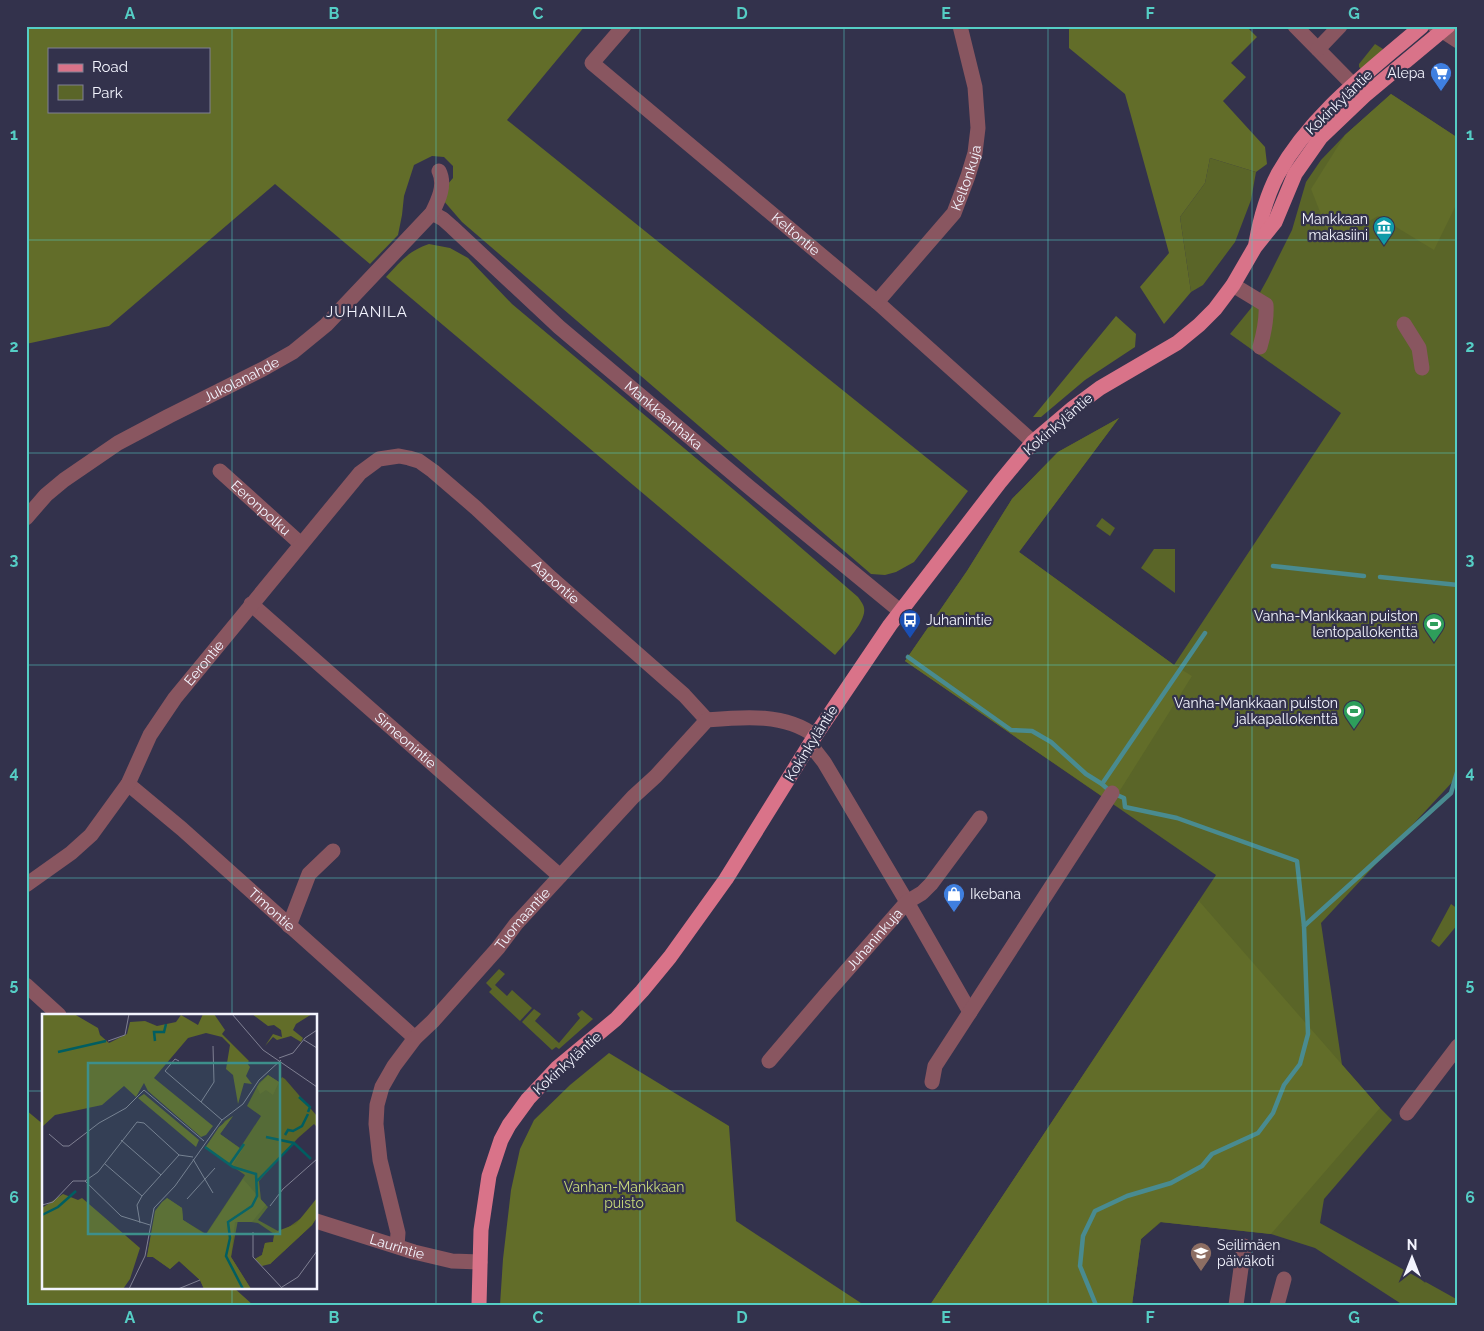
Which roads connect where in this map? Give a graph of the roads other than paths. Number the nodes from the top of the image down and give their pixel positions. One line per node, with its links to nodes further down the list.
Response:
1 (624, 26): 13 (street, Keltontie)
2 (960, 26): 13 (street, Keltonkuja)
3 (1295, 26): 8 (street)
4 (1340, 26): 8 (street)
5 (1422, 26): 9 (main road, Kokinkyläntie)
6 (1442, 28): 7 (street); 9 (main road, Kokinkyläntie)
7 (1458, 41)
8 (1318, 49): 9 (street)
9 (1358, 91): 12 (main road, Kokinkyläntie)
10 (439, 171): 11 (street)
11 (432, 213): 20 (street, Jukolanahde); 23 (street, Mankkaanhaka)
12 (1233, 285): 15 (street); 17 (main road, Kokinkyläntie)
13 (877, 302): 17 (street, Keltontie)
14 (1404, 324): 16 (street)
15 (1260, 347)
16 (1422, 368)
17 (1033, 442): 23 (main road, Kokinkyläntie)
18 (399, 456): 21 (street, Eerontie); 24 (street, Aapontie)
19 (220, 471): 21 (street, Eeronpolku)
20 (26, 518)
21 (301, 544): 22 (street, Eerontie)
22 (251, 604): 26 (street, Eerontie); 30 (street, Simeonintie)
23 (900, 611): 25 (main road, Kokinkyläntie)
24 (707, 720): 25 (street); 30 (street, Tuomaantie)
25 (812, 740): 32 (street); 45 (main road, Kokinkyläntie)
26 (128, 784): 31 (street, Eerontie); 33 (street, Timontie)
27 (1112, 793): 35 (street)
28 (980, 818): 32 (street, Juhaninkuja)
29 (333, 850): 33 (street)
30 (560, 876): 37 (street, Tuomaantie)
31 (26, 884)
32 (907, 902): 35 (street); 39 (street, Juhaninkuja)
33 (289, 926): 37 (street, Timontie)
34 (26, 985): 36 (street)
35 (970, 1012): 40 (street)
36 (58, 1014)
37 (415, 1038): 43 (street, Tuomaantie)
38 (1458, 1046): 41 (street)
39 (769, 1061)
40 (932, 1082)
41 (1407, 1113)
42 (318, 1221): 43 (street, Laurintie)
43 (397, 1246): 45 (street, Laurintie)
44 (1244, 1246): 48 (street)
45 (480, 1262): 47 (main road, Kokinkyläntie)
46 (1284, 1279): 49 (street)
47 (479, 1305)
48 (1236, 1305)
49 (1277, 1305)

